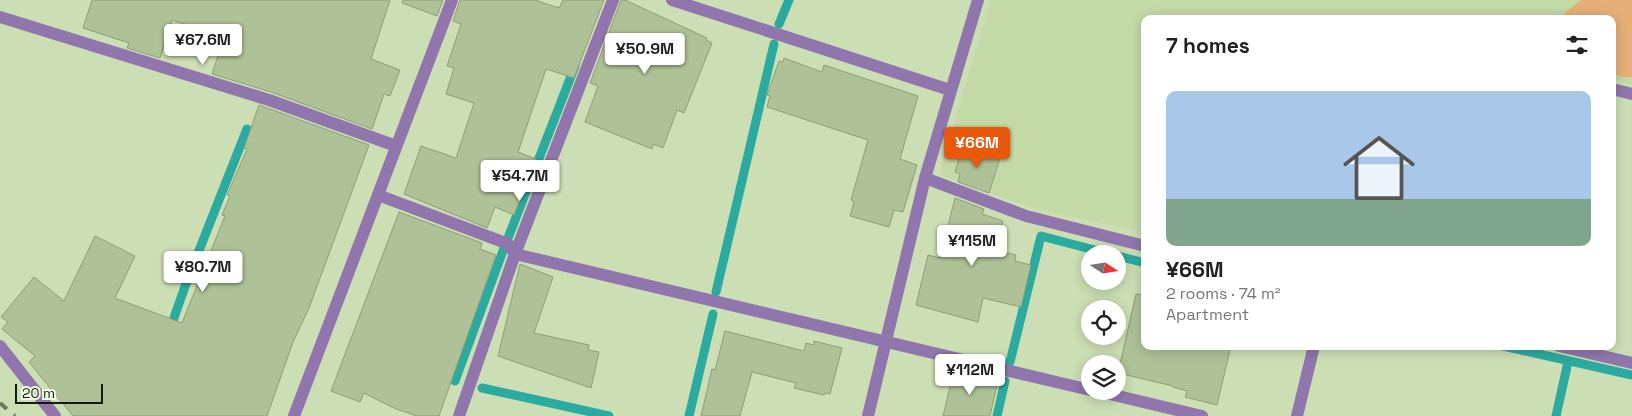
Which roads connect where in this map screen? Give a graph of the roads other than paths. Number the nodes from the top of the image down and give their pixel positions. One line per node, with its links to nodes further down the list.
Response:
1 (452, 0): 9 (street)
2 (614, 0): 13 (street)
3 (672, 0): 6 (street)
4 (978, 0): 6 (street)
5 (0, 17): 9 (street)
6 (950, 90): 10 (street)
7 (1616, 90): 8 (street)
8 (1632, 94)
9 (396, 146): 11 (street)
10 (924, 178): 12 (street); 14 (street)
11 (378, 195): 13 (street); 22 (street)
12 (1141, 245)
13 (514, 254): 14 (street); 23 (street)
14 (885, 343): 19 (street); 24 (street)
15 (0, 346): 21 (street)
16 (1313, 350): 26 (street)
17 (1576, 350): 18 (street)
18 (1632, 363)
19 (1081, 388)
20 (1126, 398): 25 (street)
21 (55, 416)
22 (294, 416)
23 (459, 416)
24 (868, 416)
25 (1202, 416)
26 (1298, 416)

